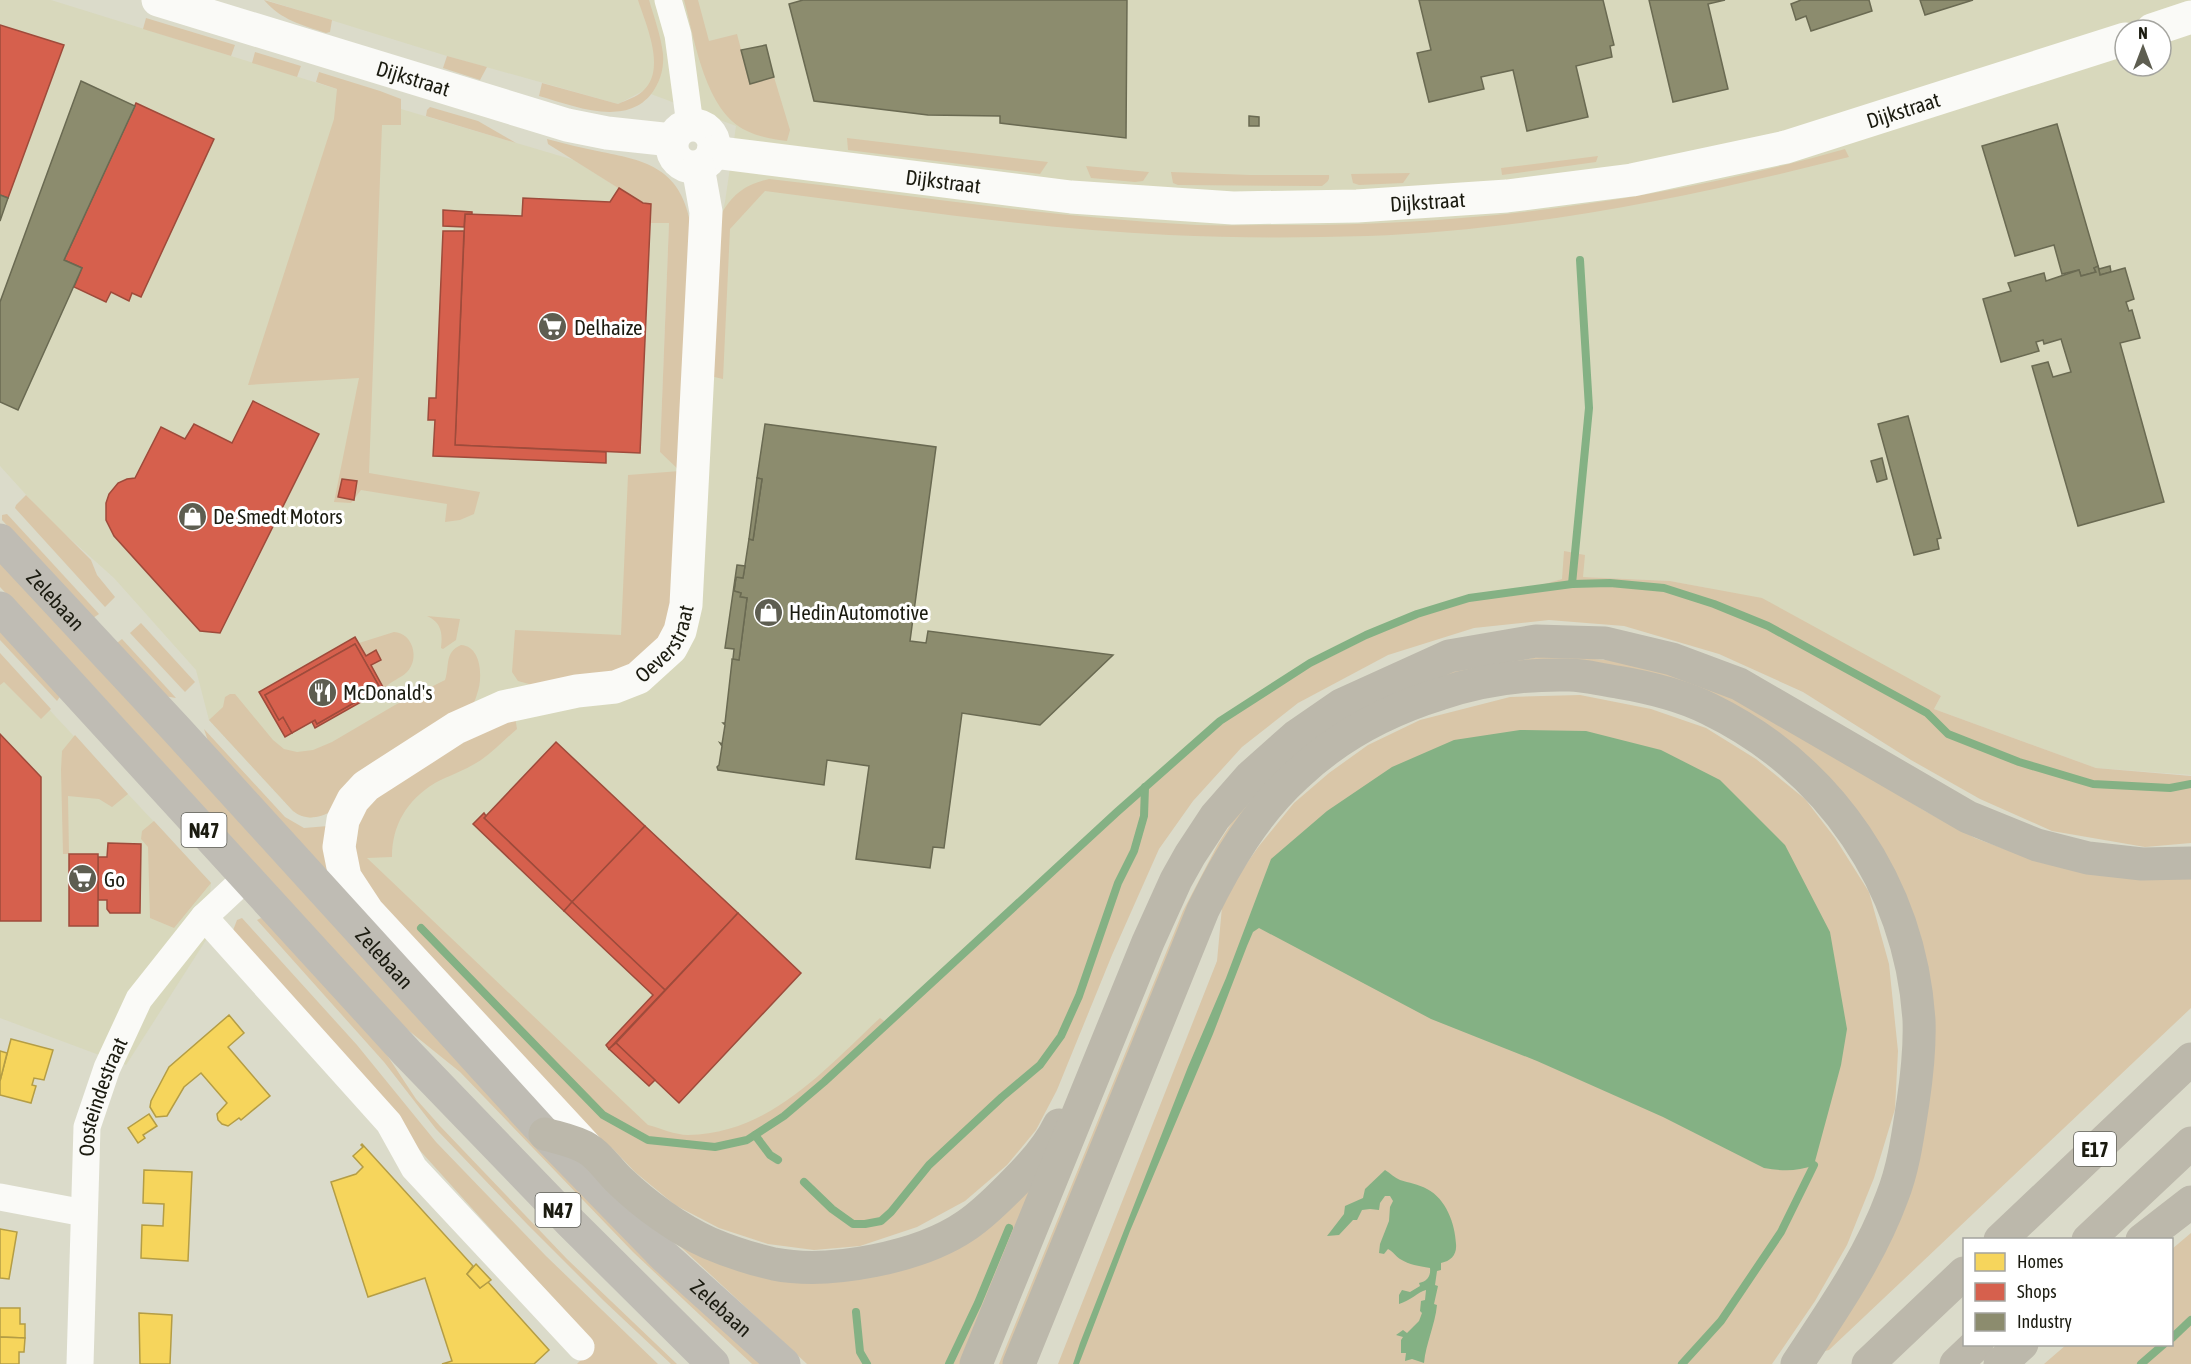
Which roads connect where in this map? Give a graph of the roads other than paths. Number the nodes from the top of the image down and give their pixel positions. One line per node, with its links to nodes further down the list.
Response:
1 (158, 0): 6 (street, Dijkstraat)
2 (668, 0): 6 (street)
3 (2191, 17): 4 (street)
4 (2173, 23)
5 (2113, 43): 7 (street, Dijkstraat)
6 (681, 132): 7 (street)
7 (706, 159): 18 (street, Oeverstraat)
8 (0, 540): 16 (main road, Zelebaan / N47)
9 (0, 608): 12 (main road, N47)
10 (1215, 817): 11 (highway); 18 (highway); 32 (highway)
11 (2191, 863)
12 (247, 877): 14 (street, Oosteindestraat); 30 (main road, N47)
13 (1203, 910): 33 (highway); 34 (highway); 35 (highway)
14 (204, 917): 21 (street, Oosteindestraat); 28 (street)
15 (2191, 1059): 22 (highway, E17)
16 (544, 1134): 18 (highway); 31 (main road, Zelebaan / N47)
17 (2191, 1143): 23 (highway)
18 (588, 1149)
19 (0, 1197): 21 (street)
20 (2191, 1202): 24 (highway)
21 (84, 1213): 29 (street, Oosteindestraat)
22 (2001, 1238)
23 (2089, 1238)
24 (2143, 1238)
25 (1963, 1275): 36 (highway)
26 (1975, 1346): 37 (highway)
27 (2020, 1346): 38 (highway)
28 (581, 1347)
29 (80, 1364)
30 (714, 1364)
31 (784, 1364)
32 (976, 1364)
33 (1019, 1364)
34 (1038, 1364)
35 (1797, 1364)
36 (1868, 1364)
37 (1956, 1364)
38 (2000, 1364)

